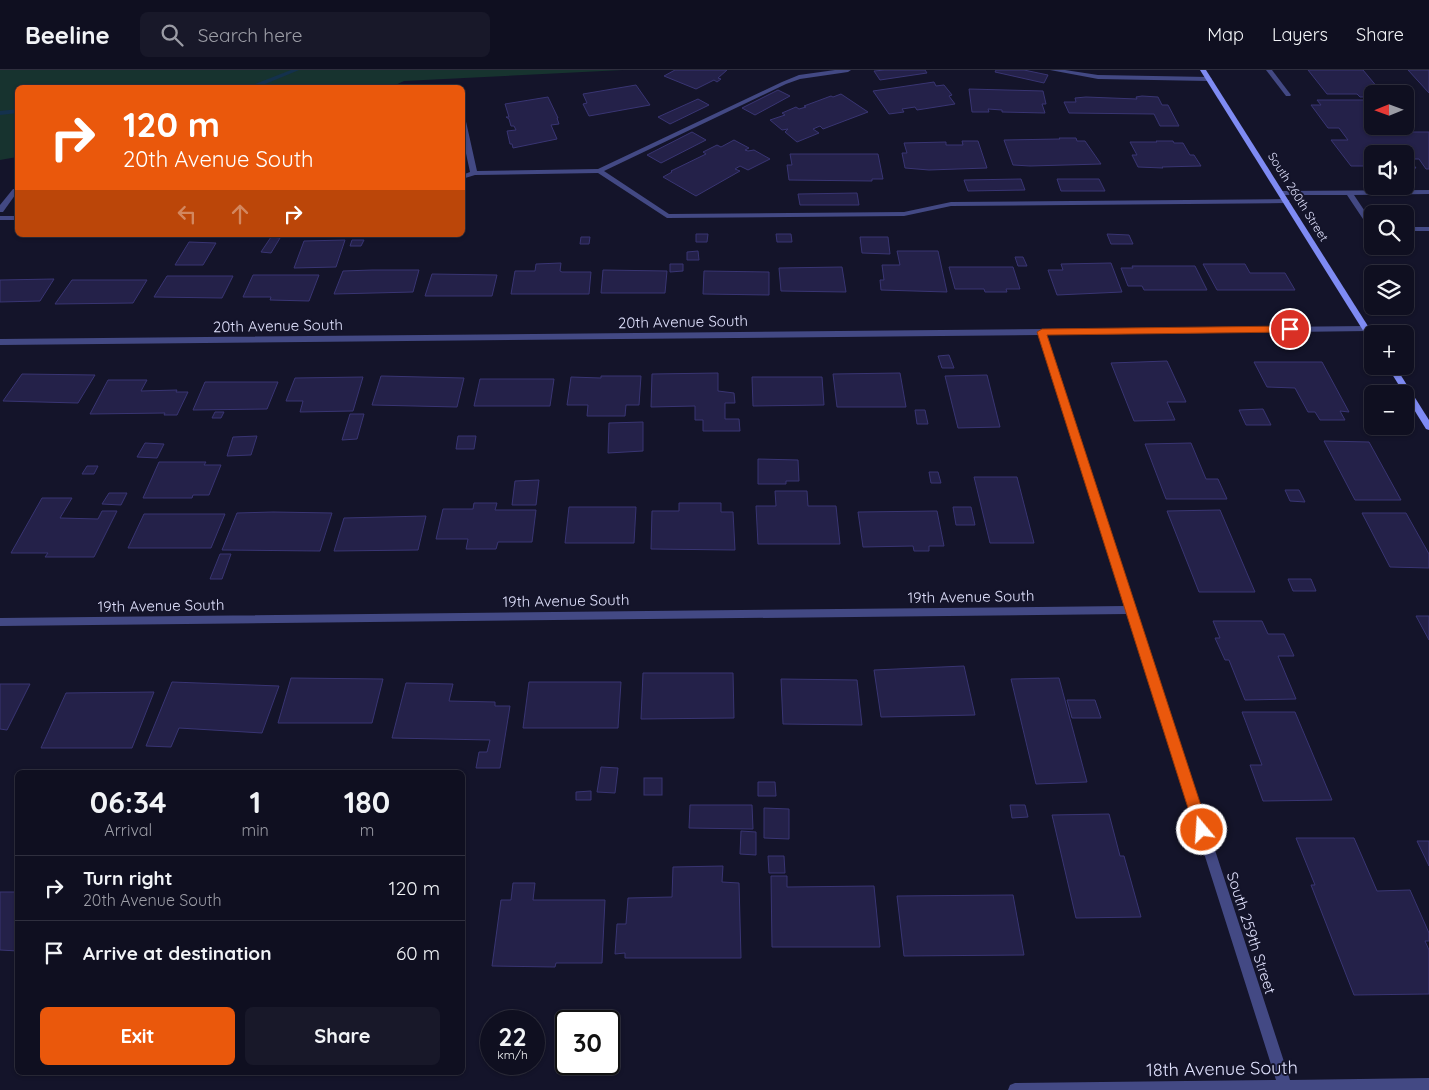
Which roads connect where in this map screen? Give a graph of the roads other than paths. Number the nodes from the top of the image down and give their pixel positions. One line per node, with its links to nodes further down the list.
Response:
1 (848, 70): 8 (street)
2 (1053, 70): 5 (street)
3 (1203, 70): 5 (main road, South 260th Street)
4 (1269, 70): 6 (street)
5 (1209, 79): 13 (main road, South 260th Street)
6 (1288, 95)
7 (465, 131): 9 (street)
8 (599, 170): 9 (street); 15 (street)
9 (474, 172): 10 (street)
10 (465, 176)
11 (15, 190): 16 (street)
12 (1429, 192): 14 (street)
13 (1281, 193): 14 (street); 15 (main road, South 260th Street)
14 (1349, 193): 17 (street)
15 (1286, 201): 22 (main road, South 260th Street)
16 (0, 210)
17 (1364, 215)
18 (0, 218): 19 (street)
19 (15, 218)
20 (1414, 229): 21 (street)
21 (1429, 229)
22 (1364, 325)
23 (1364, 329): 24 (street, 20th Avenue South)
24 (1042, 332): 25 (street, 20th Avenue South); 28 (street, South 259th Street)
25 (0, 342)
26 (1397, 375): 27 (main road)
27 (1429, 427)
28 (1132, 610): 29 (street, 19th Avenue South); 31 (street, South 259th Street)
29 (0, 622)
30 (1429, 1084): 31 (street, 18th Avenue South)
31 (1285, 1086): 32 (street, 18th Avenue South)
32 (1015, 1090)

